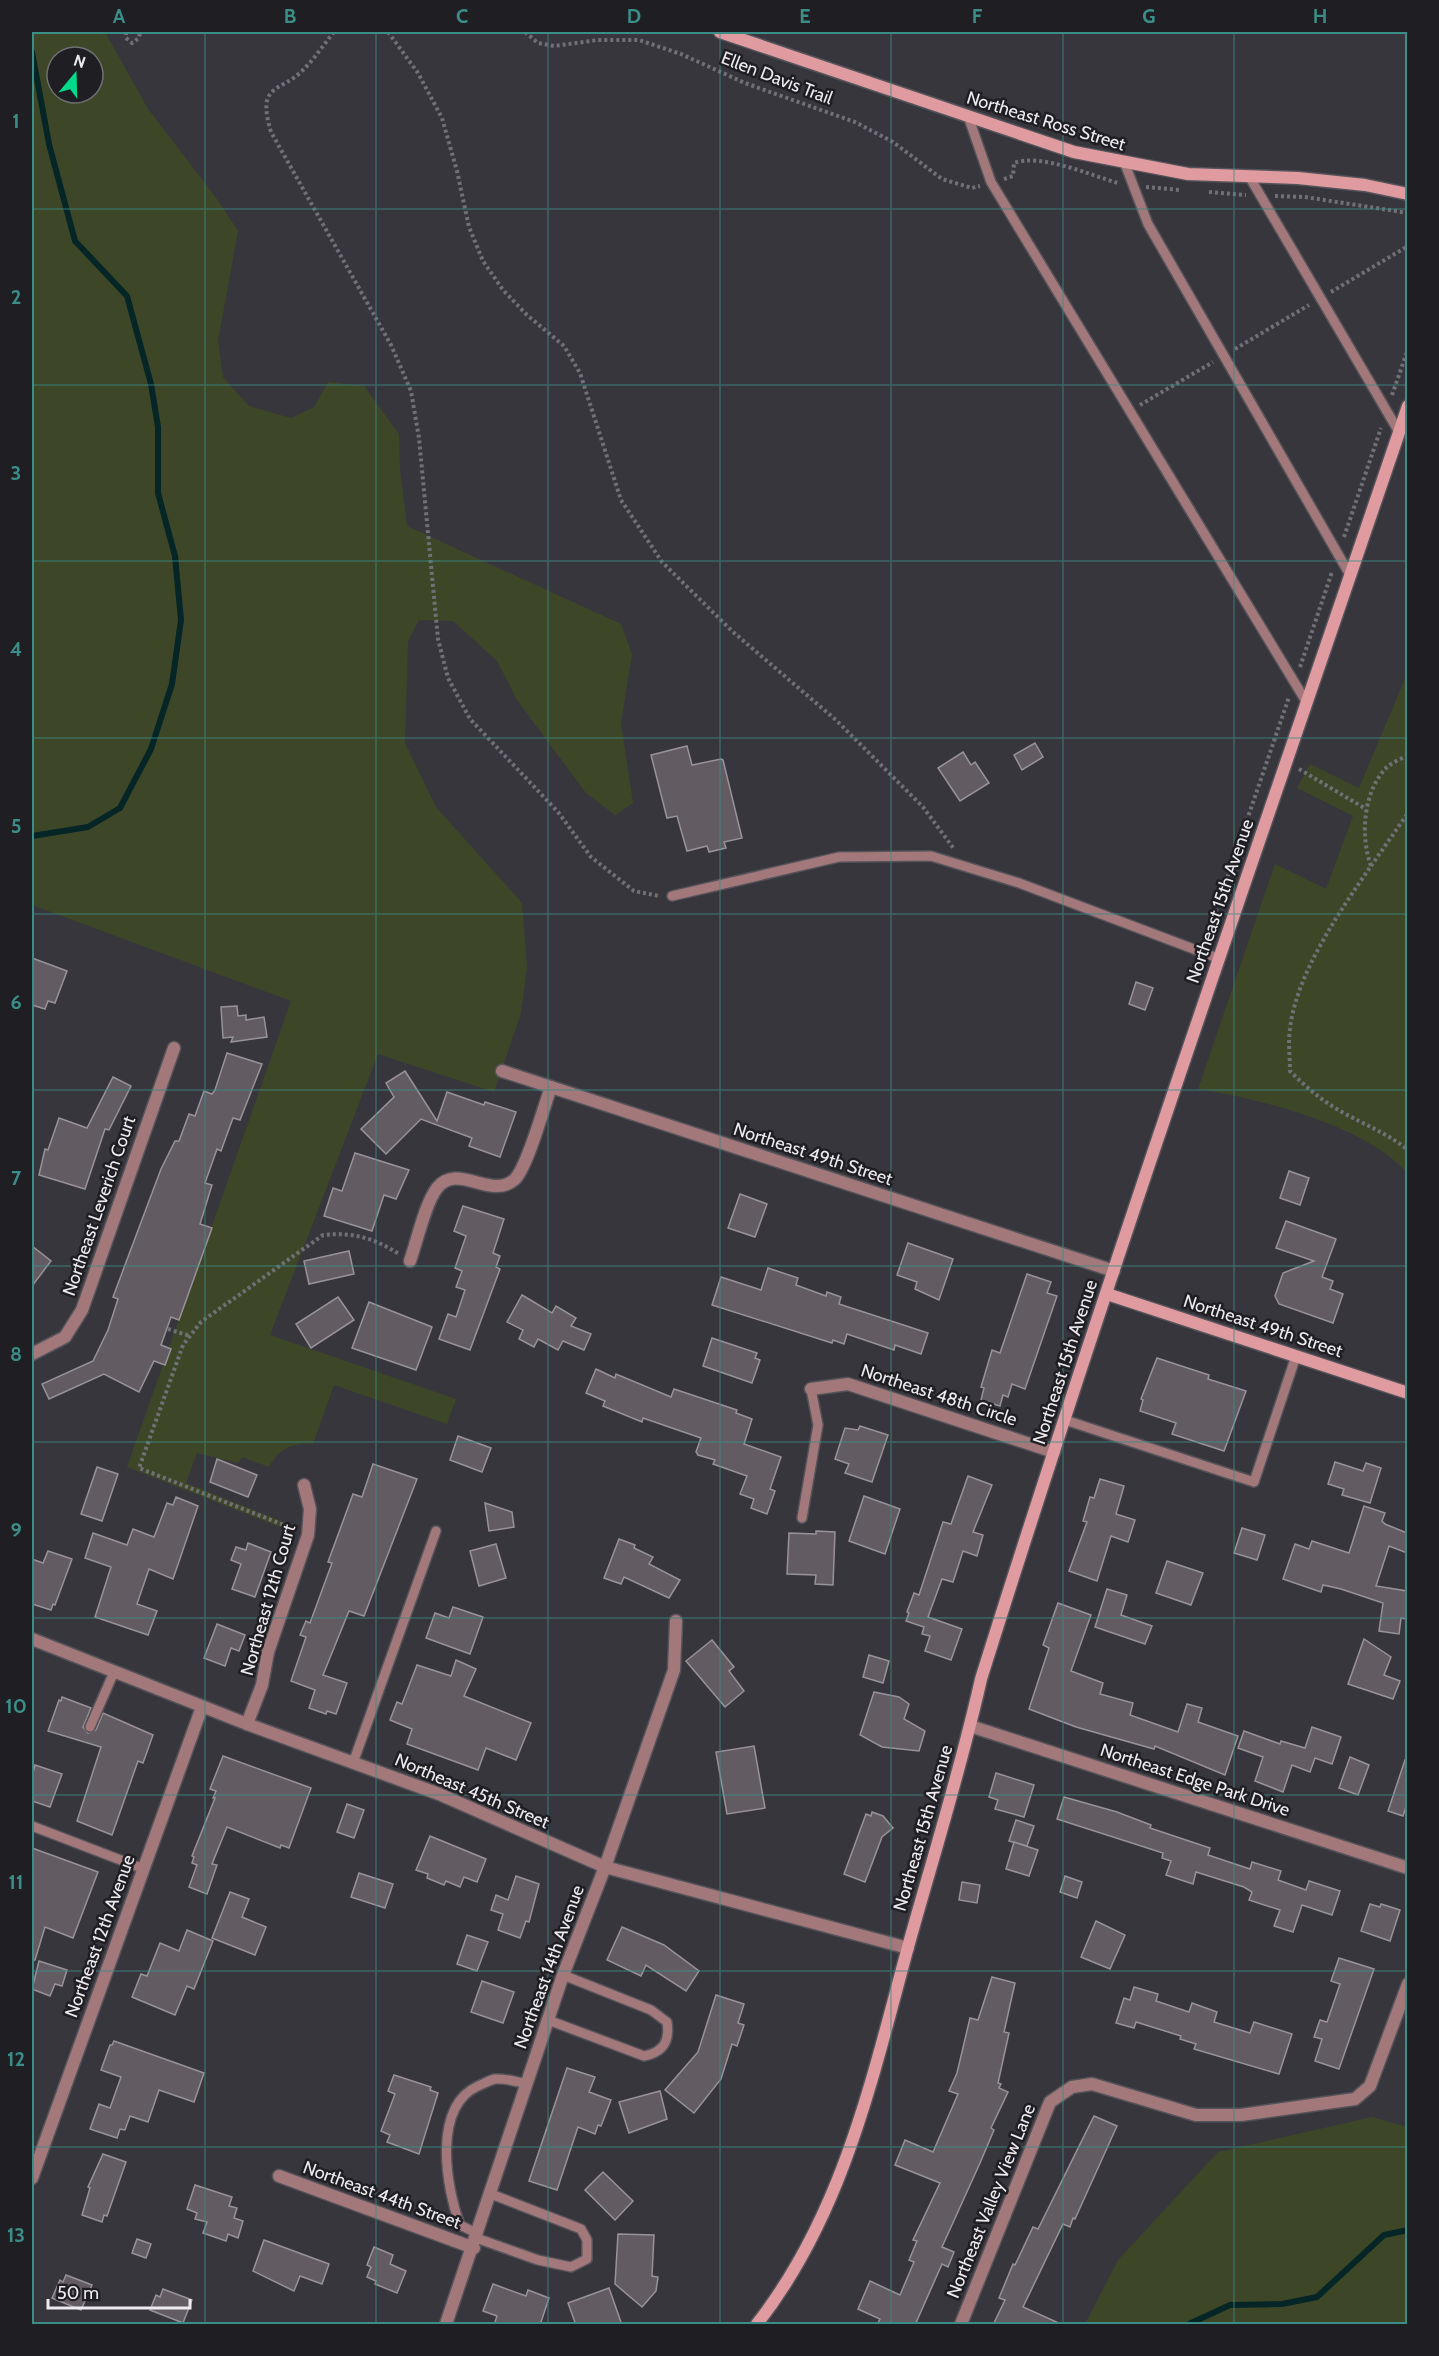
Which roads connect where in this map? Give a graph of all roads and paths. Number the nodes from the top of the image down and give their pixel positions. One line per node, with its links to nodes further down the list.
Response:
1 (126, 32): 2 (path)
2 (140, 32)
3 (334, 32): 31 (path)
4 (388, 32): 30 (path)
5 (525, 32): 10 (path, Ellen Davis Trail)
6 (720, 32): 7 (street, Northeast Ross Street)
7 (968, 116): 8 (street, Northeast Ross Street); 17 (lane)
8 (1125, 164): 9 (street, Northeast Ross Street); 15 (lane)
9 (1250, 176): 11 (street, Northeast Ross Street); 13 (lane)
10 (972, 188)
11 (1407, 194)
12 (1407, 246): 13 (path)
13 (1320, 298): 15 (path); 18 (lane)
14 (1407, 349): 18 (path)
15 (1224, 356): 17 (path); 20 (lane)
16 (1407, 406): 19 (street, Northeast 15th Avenue)
17 (1130, 411): 22 (lane)
18 (1387, 411): 19 (lane); 20 (path)
19 (1399, 432): 21 (street, Northeast 15th Avenue)
20 (1338, 555): 21 (lane); 22 (path)
21 (1350, 575): 23 (street, Northeast 15th Avenue)
22 (1294, 682): 23 (lane); 24 (path)
23 (1307, 703): 26 (street, Northeast 15th Avenue)
24 (1268, 755): 26 (path); 32 (path)
25 (1407, 755): 27 (path)
26 (1287, 761): 27 (path); 33 (street, Northeast 15th Avenue)
27 (1366, 809): 29 (path)
28 (1407, 813): 29 (path)
29 (1371, 866): 37 (path)
30 (967, 867): 31 (lane); 32 (lane)
31 (672, 896)
32 (1202, 952): 33 (lane)
33 (1220, 959): 39 (street, Northeast 15th Avenue)
34 (174, 1048): 43 (street, Northeast Leverich Court)
35 (502, 1071): 36 (street, Northeast 49th Street)
36 (551, 1087): 38 (street); 39 (street, Northeast 49th Street)
37 (1407, 1150)
38 (410, 1262): 42 (path)
39 (1114, 1271): 40 (street, Northeast 15th Avenue)
40 (1107, 1294): 44 (street, Northeast 49th Street); 47 (street, Northeast 15th Avenue)
41 (168, 1329): 42 (path)
42 (190, 1336): 52 (path)
43 (32, 1354)
44 (1296, 1356): 46 (street, Northeast 49th Street); 47 (lane)
45 (811, 1389): 48 (street, Northeast 48th Circle); 50 (lane)
46 (1407, 1393)
47 (1065, 1420): 48 (street, Northeast 15th Avenue)
48 (1054, 1452): 58 (street, Northeast 15th Avenue)
49 (304, 1485): 52 (street, Northeast 12th Court)
50 (802, 1518)
51 (436, 1531): 60 (lane)
52 (309, 1535): 57 (street, Northeast 12th Court)
53 (676, 1621): 62 (street, Northeast 14th Avenue)
54 (32, 1639): 55 (street, Northeast 45th Street)
55 (114, 1672): 56 (street, Northeast 45th Street); 59 (lane)
56 (202, 1707): 57 (street, Northeast 45th Street); 64 (street, Northeast 12th Avenue)
57 (247, 1725): 60 (street, Northeast 45th Street)
58 (970, 1726): 63 (street, Northeast Edge Park Drive); 65 (street, Northeast 15th Avenue)
59 (90, 1727)
60 (353, 1763): 62 (street, Northeast 45th Street)
61 (32, 1826): 64 (lane)
62 (605, 1867): 65 (street, Northeast 45th Street); 66 (street, Northeast 14th Avenue)
63 (1407, 1868)
64 (144, 1869): 71 (street, Northeast 12th Avenue)
65 (908, 1948): 75 (street, Northeast 15th Avenue)
66 (563, 1975): 68 (street, Northeast 14th Avenue); 68 (lane)
67 (1407, 1984): 76 (street, Northeast Valley View Lane)
68 (548, 2020): 69 (street, Northeast 14th Avenue)
69 (527, 2084): 72 (street, Northeast 14th Avenue); 73 (lane)
70 (279, 2176): 73 (street, Northeast 44th Street)
71 (32, 2178)
72 (491, 2194): 73 (street, Northeast 14th Avenue); 73 (lane)
73 (476, 2240): 74 (street, Northeast 14th Avenue)
74 (446, 2325)
75 (757, 2325)
76 (961, 2325)

